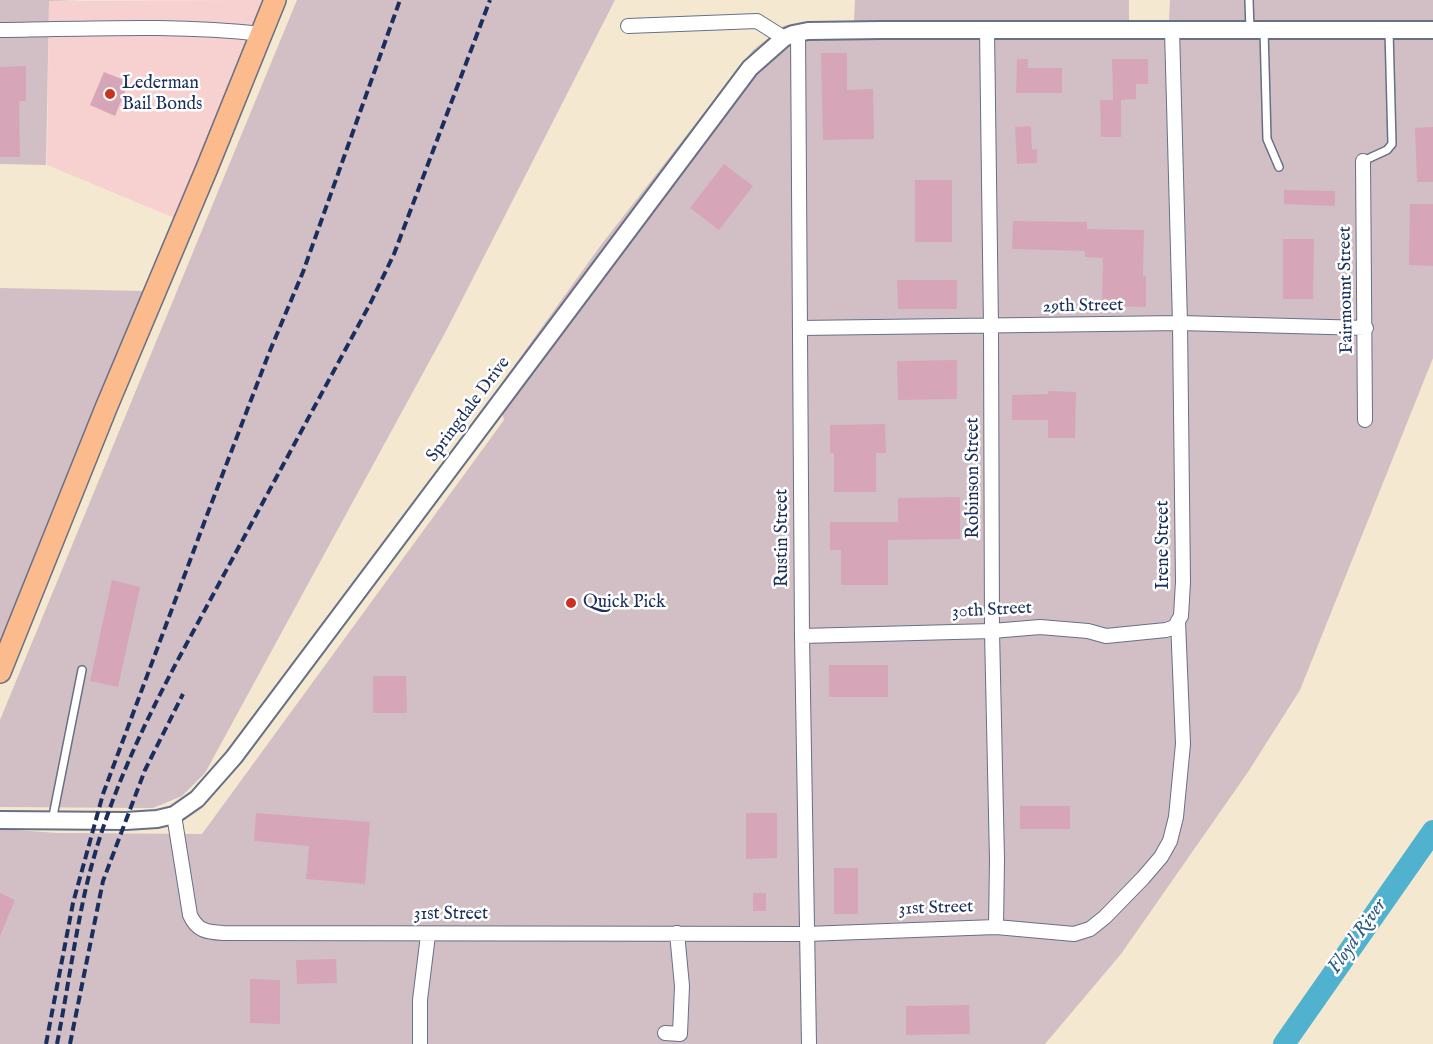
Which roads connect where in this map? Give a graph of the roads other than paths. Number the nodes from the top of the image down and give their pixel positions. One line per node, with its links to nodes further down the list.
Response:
1 (275, 0): 10 (main road)
2 (1249, 0): 7 (lane)
3 (628, 26): 11 (street)
4 (0, 30): 10 (street)
5 (987, 30): 6 (street); 11 (street); 15 (street, Robinson Street)
6 (1172, 30): 7 (street); 14 (street, Irene Street)
7 (1257, 30): 8 (street); 13 (lane)
8 (1389, 30): 9 (street); 12 (lane)
9 (1433, 30)
10 (262, 34): 23 (main road)
11 (791, 35): 16 (street, Rustin Street); 24 (street, Springdale Drive)
12 (1364, 161): 17 (street, Fairmount Street)
13 (1279, 167)
14 (1180, 323): 15 (street, 29th Street); 17 (street, 29th Street); 19 (street, Irene Street)
15 (991, 327): 16 (street, 29th Street); 20 (street, Robinson Street)
16 (800, 328): 21 (street, Rustin Street)
17 (1366, 328): 18 (street, Fairmount Street)
18 (1365, 420)
19 (1178, 621): 20 (street, 30th Street); 27 (street, Irene Street)
20 (992, 631): 21 (street, 30th Street); 27 (street, Robinson Street)
21 (802, 636): 30 (street, Rustin Street)
22 (81, 670): 26 (lane)
23 (0, 672)
24 (174, 815): 26 (street); 29 (street, 31st Street)
25 (0, 820): 26 (street)
26 (52, 821)
27 (996, 927): 30 (street, 31st Street)
28 (677, 933): 29 (street, 31st Street); 30 (street, 31st Street); 31 (street)
29 (428, 934): 32 (street)
30 (806, 934): 33 (street, Rustin Street)
31 (665, 1033)
32 (420, 1044)
33 (809, 1044)

